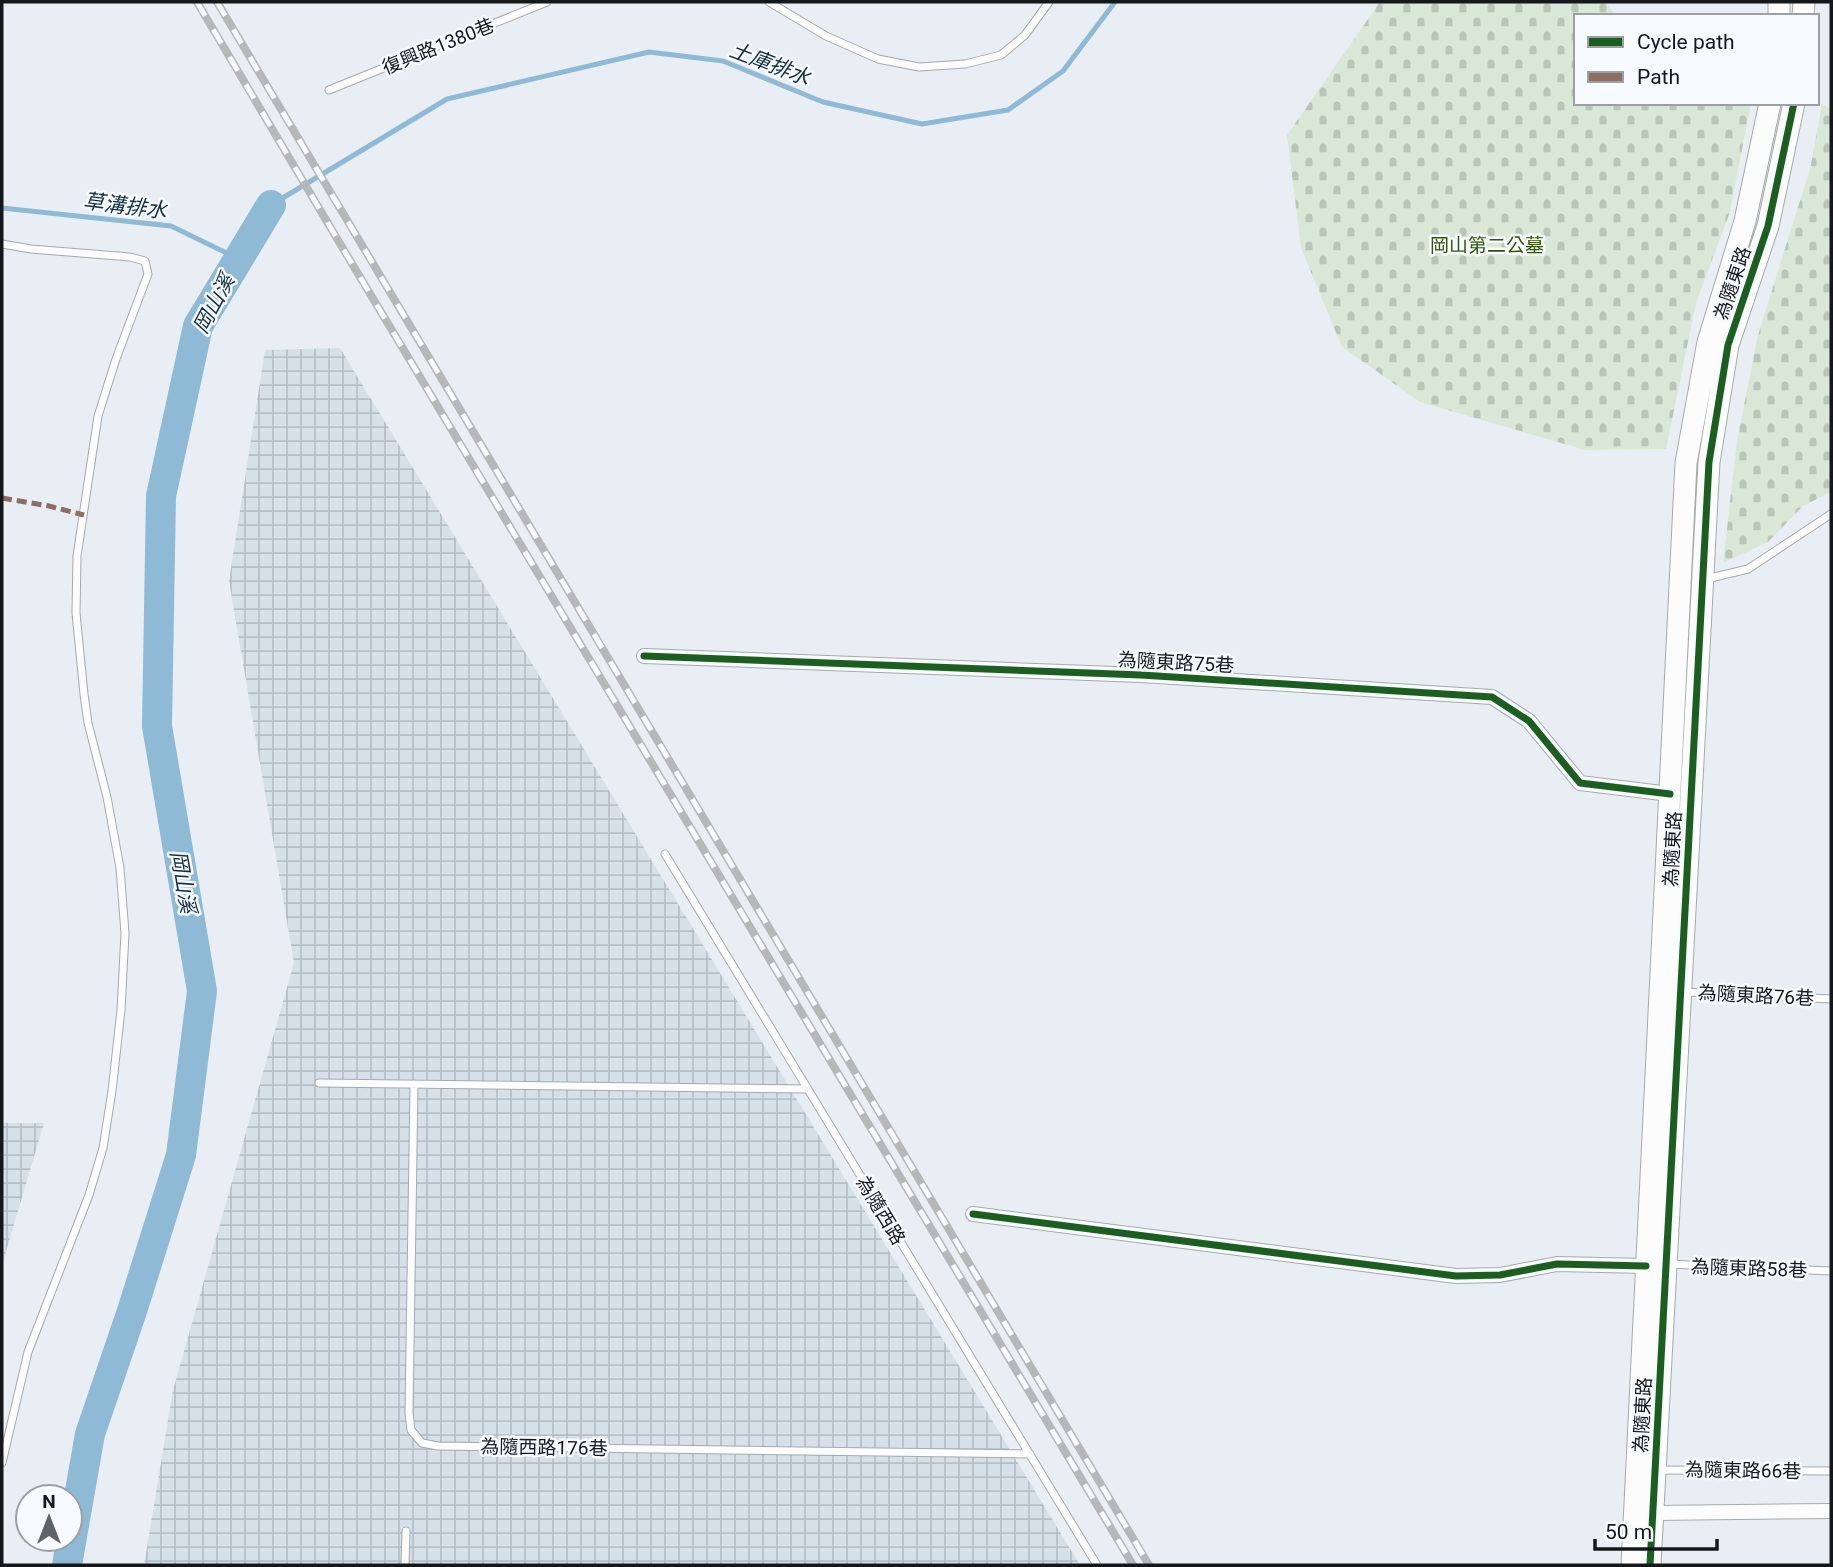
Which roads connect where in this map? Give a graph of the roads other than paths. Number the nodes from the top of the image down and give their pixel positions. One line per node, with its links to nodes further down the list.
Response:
1 (547, 2): 4 (lane, 復興路1380巷)
2 (769, 2): 3 (lane)
3 (1049, 2)
4 (328, 90)
5 (1770, 105): 11 (street, 為隨東路)
6 (1794, 105): 9 (street, 為隨東路)
7 (2, 244): 22 (lane)
8 (1831, 514): 9 (lane)
9 (1702, 580): 13 (street, 為隨東路)
10 (644, 656): 11 (street, 為隨東路75巷)
11 (1670, 794): 19 (street, 為隨東路)
12 (665, 854): 17 (lane, 為隨西路)
13 (1680, 992): 14 (lane, 為隨東路76巷); 19 (street, 為隨東路)
14 (1831, 999)
15 (319, 1083): 16 (lane)
16 (414, 1084): 17 (lane); 21 (lane, 為隨西路176巷)
17 (808, 1089): 21 (lane, 為隨西路)
18 (973, 1214): 19 (street)
19 (1656, 1265): 20 (lane, 為隨東路58巷); 23 (street, 為隨東路); 30 (street, 為隨東路)
20 (1831, 1271)
21 (1030, 1454): 29 (lane, 為隨西路)
22 (2, 1464)
23 (1655, 1469): 24 (lane, 為隨東路66巷); 26 (street, 為隨東路)
24 (1831, 1471)
25 (1831, 1511): 26 (street)
26 (1652, 1513): 31 (street, 為隨東路)
27 (406, 1531): 28 (lane)
28 (405, 1565)
29 (1097, 1565)
30 (1632, 1565)
31 (1650, 1565)

